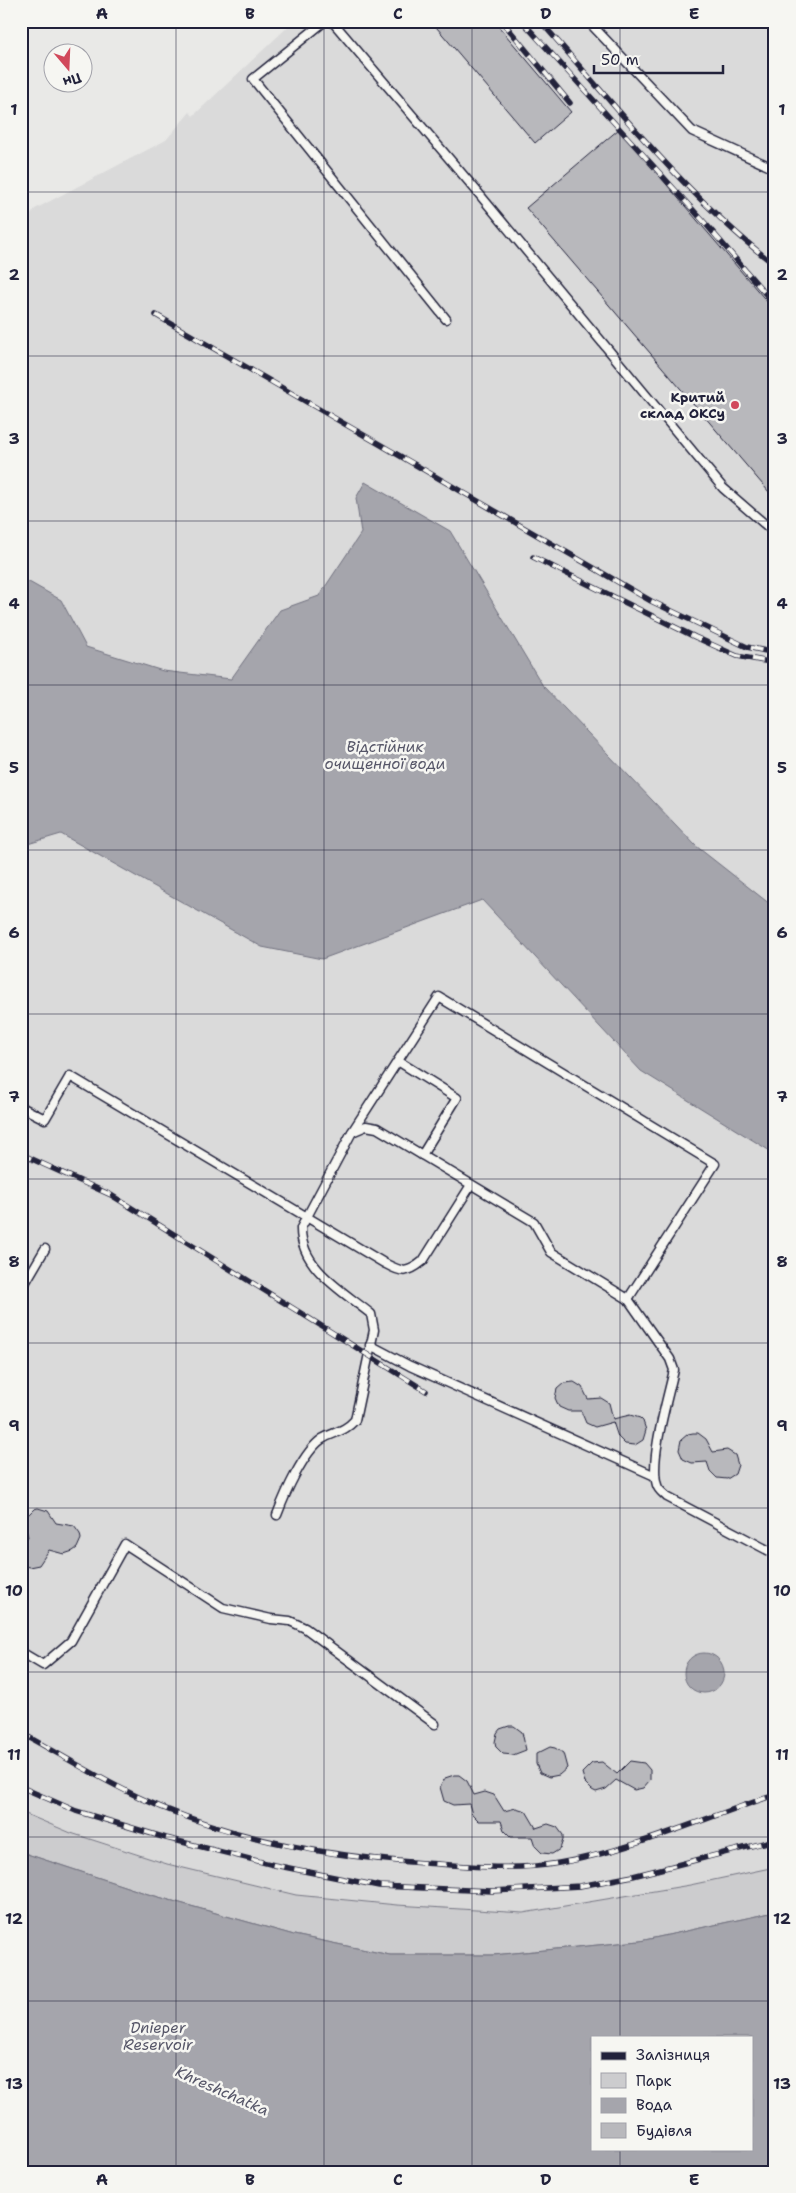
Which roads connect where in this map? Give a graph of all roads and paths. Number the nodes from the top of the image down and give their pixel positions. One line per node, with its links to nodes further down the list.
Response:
1 (325, 21): 5 (lane)
2 (332, 21): 6 (lane)
3 (588, 21): 4 (lane)
4 (775, 169)
5 (446, 319)
6 (775, 534)
7 (398, 1061): 9 (lane); 10 (lane); 15 (lane)
8 (21, 1106): 12 (lane)
9 (352, 1132): 10 (lane); 12 (lane)
10 (422, 1155): 11 (lane)
11 (471, 1185): 12 (lane); 15 (lane)
12 (307, 1218): 16 (lane)
13 (45, 1249): 14 (lane)
14 (21, 1290)
15 (628, 1299): 17 (lane)
16 (370, 1345): 17 (lane); 18 (lane)
17 (655, 1476): 19 (lane)
18 (277, 1515)
19 (775, 1554)
20 (21, 1652): 21 (lane)
21 (435, 1724)

